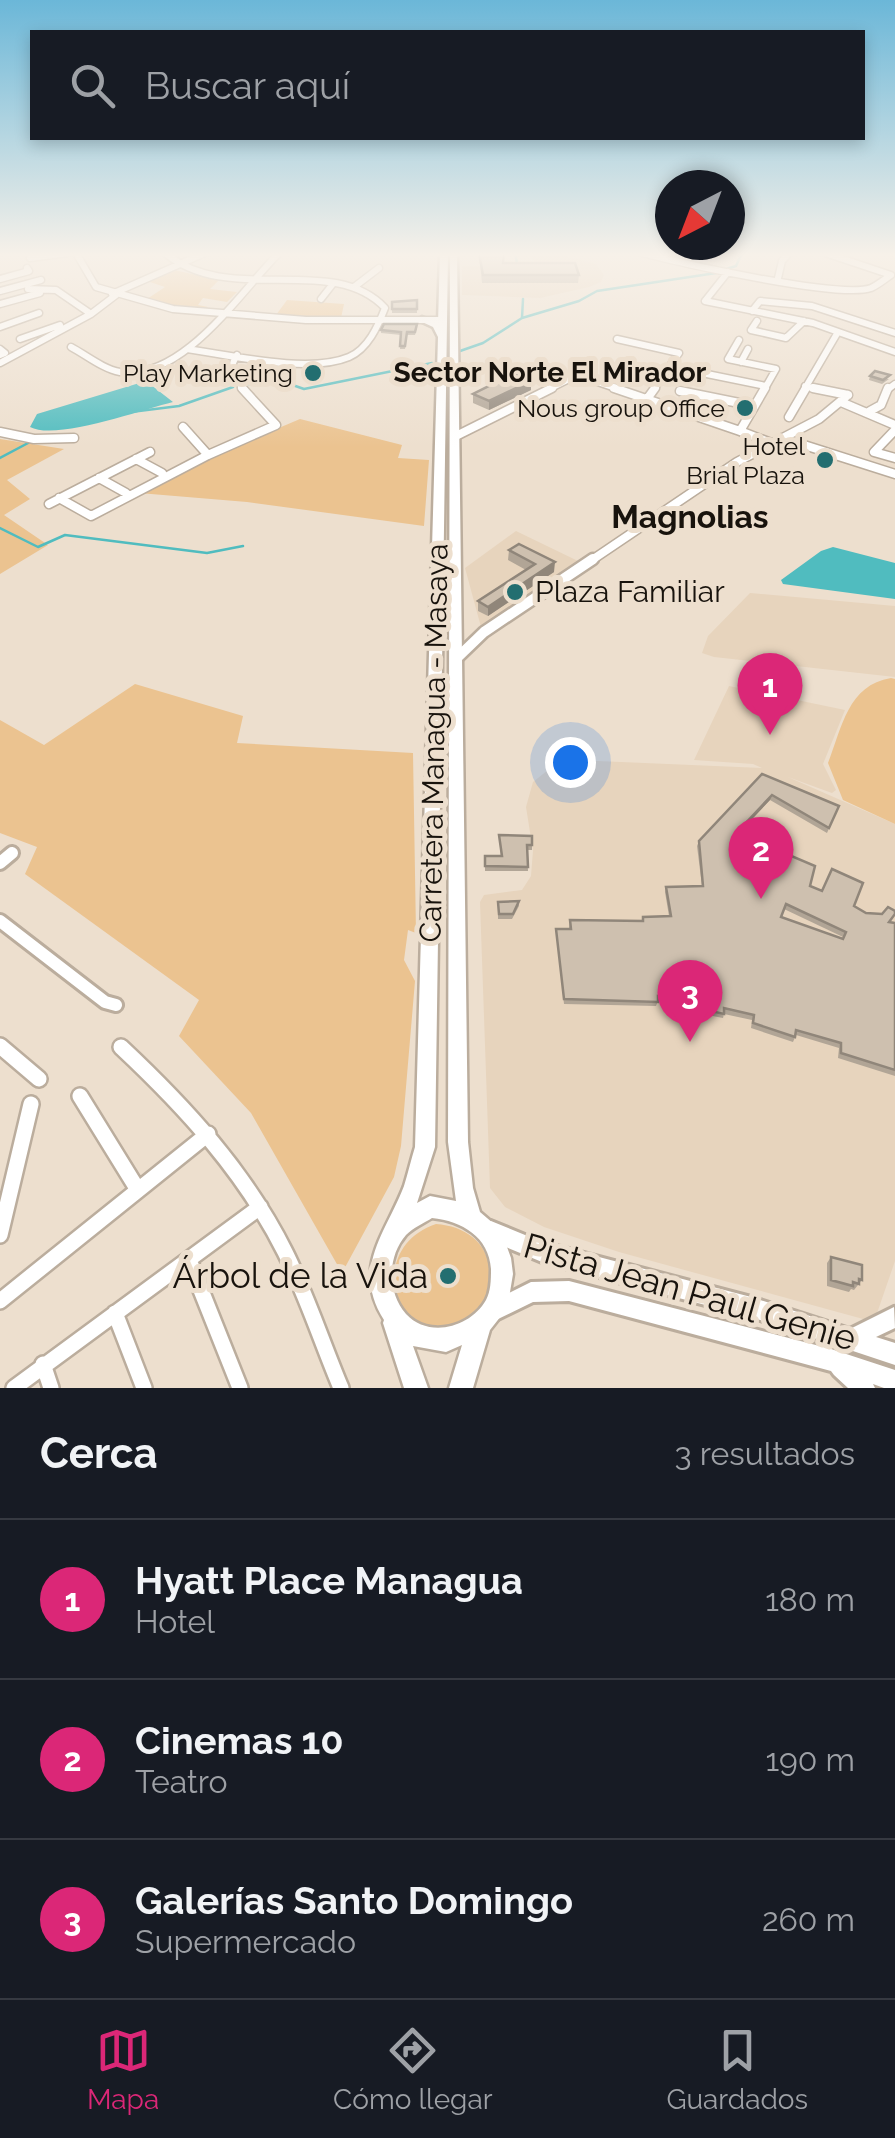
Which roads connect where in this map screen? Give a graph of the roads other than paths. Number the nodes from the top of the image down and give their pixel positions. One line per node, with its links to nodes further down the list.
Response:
1 (27, 318): 15 (street)
2 (85, 318): 21 (street)
3 (219, 318): 24 (street)
4 (280, 318): 9 (street)
5 (447, 318): 13 (highway, Carretera Managua - Masaya)
6 (448, 318): 13 (highway, Carretera Managua - Masaya)
7 (787, 318): 12 (street)
8 (850, 318): 17 (street)
9 (380, 320): 10 (street); 25 (street)
10 (425, 320): 13 (highway); 13 (highway)
11 (758, 321): 12 (street)
12 (804, 321): 16 (street)
13 (447, 323): 45 (highway, Carretera Managua - Masaya); 74 (highway, Carretera Managua - Masaya)
14 (60, 324): 18 (street)
15 (0, 328): 18 (street)
16 (838, 332): 26 (street); 32 (street)
17 (895, 333)
18 (20, 339): 21 (street)
19 (618, 339): 34 (street)
20 (739, 340): 28 (street)
21 (34, 346): 27 (street)
22 (72, 347): 24 (street)
23 (748, 348): 28 (street)
24 (187, 349): 25 (street)
25 (237, 355): 49 (street)
26 (894, 357)
27 (1, 358)
28 (740, 362): 31 (street)
29 (702, 373): 31 (street)
30 (895, 384): 36 (street)
31 (766, 386): 37 (street)
32 (805, 386): 35 (street); 40 (street)
33 (680, 391): 37 (street)
34 (646, 399): 43 (street); 45 (street)
35 (842, 402): 39 (street); 47 (street)
36 (881, 405): 38 (street); 39 (street)
37 (754, 406): 43 (street)
38 (895, 409)
39 (870, 411): 42 (street)
40 (789, 417)
41 (183, 427): 49 (street)
42 (895, 427): 50 (street)
43 (740, 431): 47 (street)
44 (0, 432): 46 (street)
45 (456, 436): 58 (highway, Carretera Managua - Masaya)
46 (74, 438)
47 (776, 440): 53 (street); 59 (street)
48 (150, 452): 51 (street)
49 (208, 455): 56 (street)
50 (895, 458)
51 (136, 459): 52 (street); 54 (street)
52 (162, 473)
53 (895, 474)
54 (99, 478): 55 (street); 56 (street)
55 (126, 493)
56 (59, 498): 57 (street)
57 (49, 504)
58 (457, 628): 59 (street); 60 (highway, Carretera Managua - Masaya)
59 (484, 632): 60 (street)
60 (457, 658): 73 (highway, Carretera Managua - Masaya)
61 (12, 853): 62 (street)
62 (0, 862)
63 (0, 920): 64 (street)
64 (116, 1005)
65 (0, 1046): 67 (street)
66 (122, 1046): 70 (street)
67 (39, 1079)
68 (80, 1096): 71 (street)
69 (31, 1104): 75 (street)
70 (208, 1134): 71 (street); 72 (street)
71 (138, 1190): 77 (street)
72 (260, 1207): 76 (street); 92 (street)
73 (478, 1221): 74 (highway); 80 (highway); 83 (main road, Pista Jean Paul Genie)
74 (394, 1228): 81 (highway)
75 (0, 1235)
76 (189, 1260): 78 (street); 91 (street)
77 (0, 1301)
78 (114, 1313): 86 (street); 90 (street)
79 (895, 1316): 82 (street); 83 (main road)
80 (485, 1320): 81 (highway); 85 (main road, Pista Jean Paul Genie); 94 (highway)
81 (397, 1321): 93 (highway)
82 (895, 1329)
83 (852, 1339): 84 (main road, Pista Jean Paul Genie)
84 (895, 1354)
85 (831, 1360): 87 (main road, Pista Jean Paul Genie); 95 (main road)
86 (43, 1364): 88 (street); 89 (street)
87 (895, 1381)
88 (14, 1388)
89 (51, 1388)
90 (144, 1388)
91 (240, 1388)
92 (341, 1388)
93 (416, 1388)
94 (461, 1388)
95 (864, 1388)

